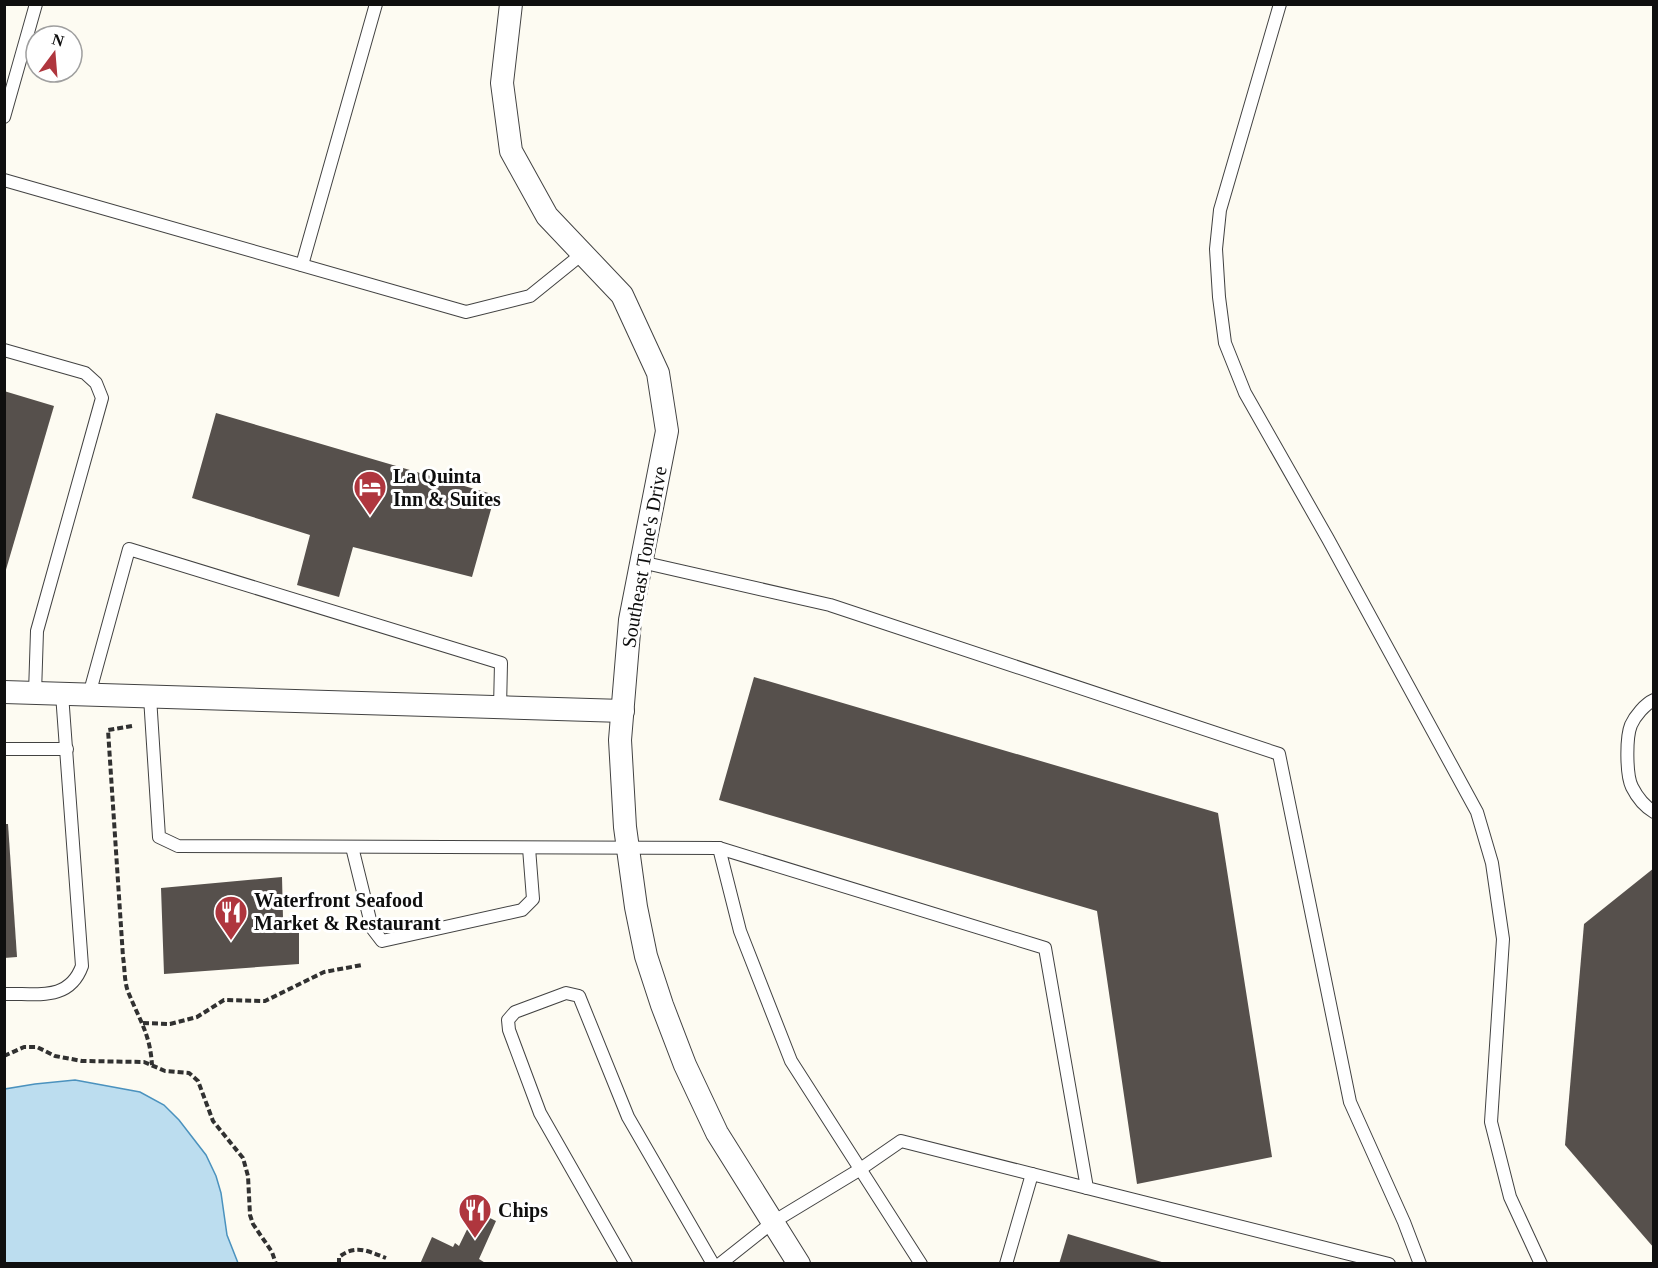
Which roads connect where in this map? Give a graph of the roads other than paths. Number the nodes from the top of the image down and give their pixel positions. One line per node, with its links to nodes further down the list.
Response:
1 (36, 4): 5 (lane)
2 (376, 4): 8 (lane)
3 (512, 4): 7 (street, Southeast Tone's Drive)
4 (1280, 4): 39 (lane)
5 (4, 117)
6 (4, 180): 8 (lane)
7 (582, 254): 8 (lane); 10 (street, Southeast Tone's Drive)
8 (302, 265)
9 (4, 350): 12 (lane)
10 (641, 562): 18 (street, Southeast Tone's Drive); 38 (lane)
11 (4, 693): 12 (street)
12 (35, 693): 13 (street)
13 (62, 694): 14 (street); 20 (lane)
14 (89, 695): 15 (street); 17 (lane)
15 (150, 697): 17 (street); 22 (lane)
16 (1653, 700): 21 (lane)
17 (500, 708): 18 (street)
18 (623, 711): 25 (street, Southeast Tone's Drive)
19 (4, 749): 20 (lane)
20 (67, 749): 26 (lane)
21 (1653, 812)
22 (352, 847): 23 (lane); 23 (lane)
23 (529, 848): 25 (lane)
24 (719, 848): 25 (lane); 27 (lane); 29 (lane)
25 (628, 849): 30 (street, Southeast Tone's Drive)
26 (4, 994)
27 (859, 1170): 28 (lane); 30 (lane); 35 (lane)
28 (1032, 1174): 29 (lane); 36 (lane)
29 (1088, 1188): 37 (lane)
30 (773, 1222): 33 (lane); 34 (street, Southeast Tone's Drive)
31 (626, 1263): 32 (lane)
32 (713, 1263)
33 (720, 1263)
34 (800, 1263)
35 (921, 1263)
36 (1006, 1263)
37 (1389, 1263)
38 (1420, 1263)
39 (1541, 1263)

